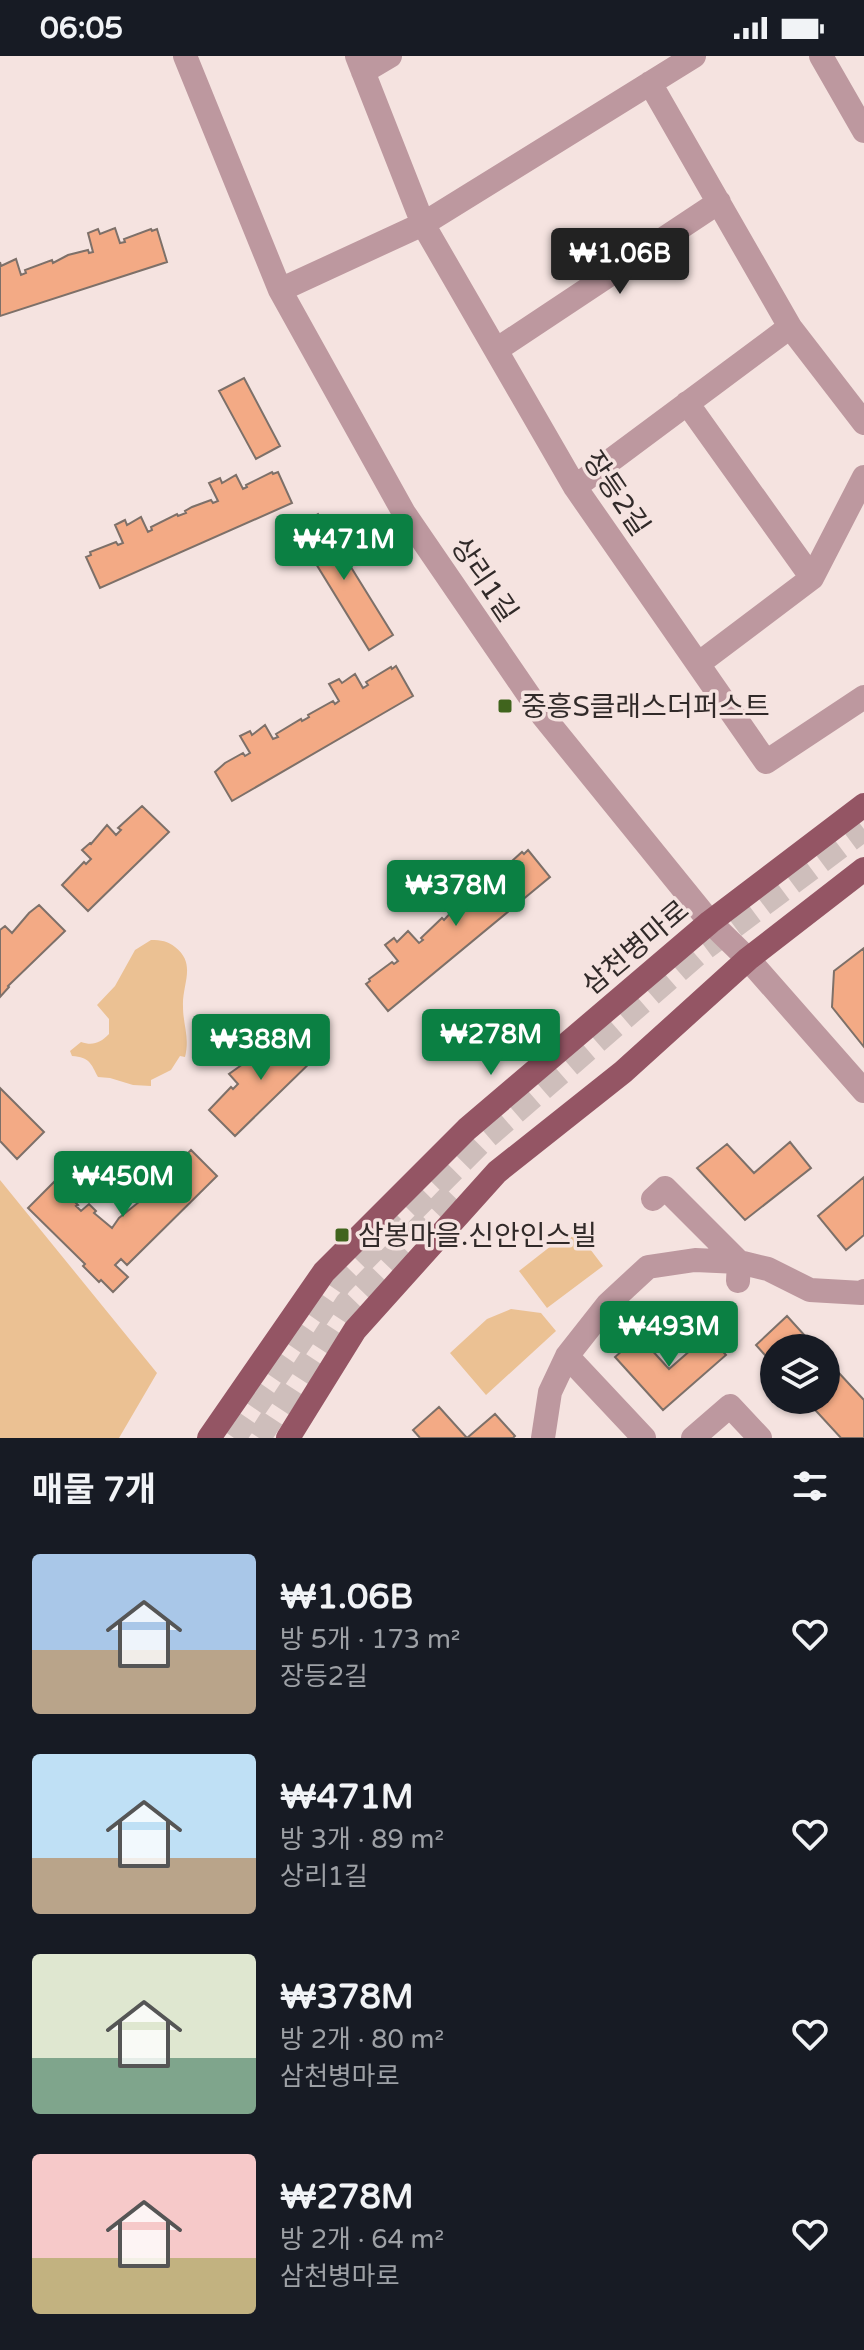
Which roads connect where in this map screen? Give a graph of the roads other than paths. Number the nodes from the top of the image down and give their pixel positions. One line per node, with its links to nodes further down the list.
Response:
1 (185, 56): 10 (street, 상리1길)
2 (390, 56): 5 (street, 장등2길)
3 (694, 56): 6 (street)
4 (821, 56): 7 (street)
5 (360, 64): 9 (street, 장등2길)
6 (650, 83): 8 (street); 9 (street)
7 (864, 131)
8 (719, 202): 11 (street); 12 (street)
9 (423, 224): 10 (street); 12 (street, 장등2길)
10 (280, 290): 22 (street, 상리1길)
11 (790, 327): 13 (street); 14 (street)
12 (496, 350): 16 (street, 장등2길)
13 (687, 403): 16 (street); 17 (street)
14 (864, 423)
15 (864, 477): 17 (street)
16 (575, 487): 18 (street, 장등2길)
17 (812, 578): 18 (street)
18 (698, 664): 19 (street, 장등2길)
19 (864, 697)
20 (864, 805): 22 (main road, 삼천병마로)
21 (864, 869): 23 (main road)
22 (710, 922): 23 (street, 상리1길); 29 (main road, 삼천병마로)
23 (748, 959): 24 (street); 30 (main road)
24 (864, 1091)
25 (653, 1199): 26 (street)
26 (738, 1272): 27 (street); 28 (street)
27 (864, 1291)
28 (567, 1356): 31 (street); 32 (street)
29 (209, 1438)
30 (288, 1438)
31 (543, 1438)
32 (644, 1438)
33 (693, 1438): 34 (street)
34 (760, 1438)

